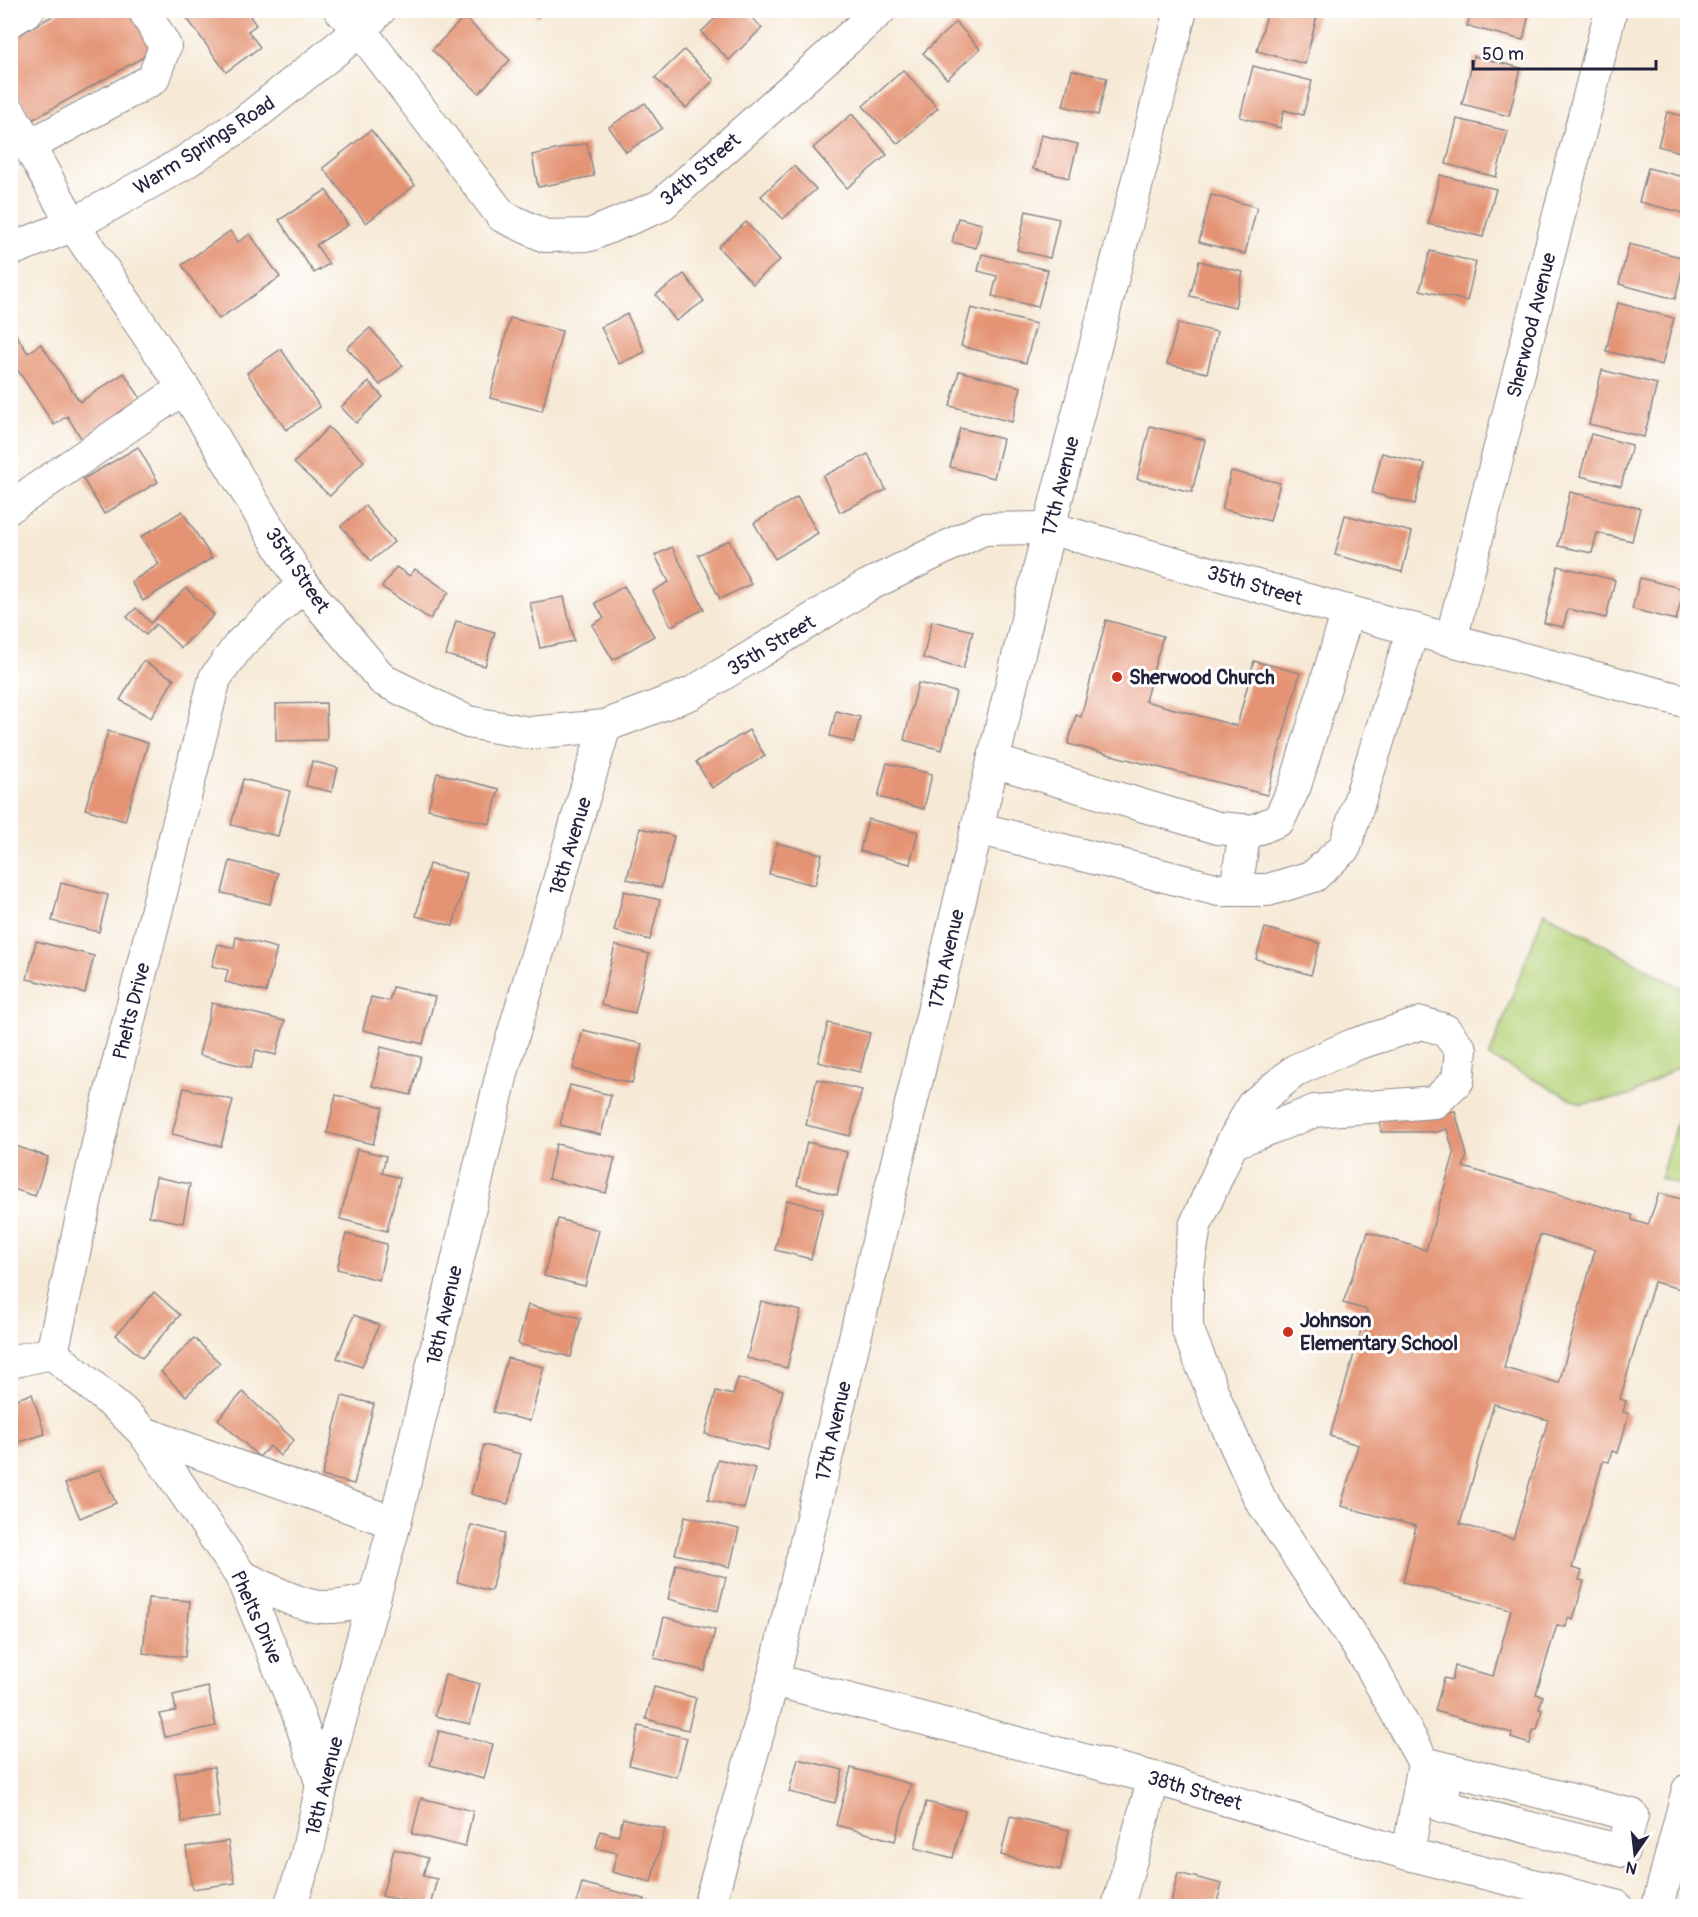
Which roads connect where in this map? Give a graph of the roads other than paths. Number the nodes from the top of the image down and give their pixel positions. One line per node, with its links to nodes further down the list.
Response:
1 (144, 10): 7 (street)
2 (880, 10): 5 (street, 34th Street)
3 (1181, 10): 12 (street, 17th Avenue)
4 (1611, 10): 16 (street, Sherwood Avenue)
5 (360, 17): 8 (main road, Warm Springs Road)
6 (10, 112): 7 (street, 35th Street)
7 (29, 146): 8 (street, 35th Street)
8 (73, 225): 9 (main road, Warm Springs Road); 10 (street, 35th Street)
9 (10, 250)
10 (184, 388): 11 (street); 13 (street, 35th Street)
11 (10, 507)
12 (1049, 528): 14 (street, 35th Street); 18 (street, 35th Street); 19 (street, 17th Avenue)
13 (303, 585): 18 (street, 35th Street); 24 (street, Phelts Drive)
14 (1348, 611): 15 (street, 35th Street); 21 (street)
15 (1413, 629): 16 (street, 35th Street); 22 (street)
16 (1451, 640): 17 (street, 35th Street)
17 (1688, 702)
18 (606, 726): 27 (street, 18th Avenue)
19 (993, 761): 20 (street, 17th Avenue); 21 (street)
20 (977, 828): 22 (street); 30 (street, 17th Avenue)
21 (1245, 830): 22 (street)
22 (1236, 890)
23 (1232, 1143): 23 (street); 31 (street)
24 (52, 1353): 25 (street); 26 (street, Phelts Drive)
25 (10, 1362)
26 (144, 1433): 27 (street, Phelts Drive); 28 (street, Phelts Drive)
27 (395, 1523): 29 (street, 18th Avenue)
28 (242, 1576): 29 (street); 33 (street, Phelts Drive)
29 (374, 1599): 33 (street, 18th Avenue)
30 (773, 1680): 32 (street, 38th Street); 37 (street, 17th Avenue)
31 (1436, 1766): 31 (street); 35 (street)
32 (1154, 1778): 35 (street, 38th Street); 38 (street)
33 (322, 1785): 36 (street, 18th Avenue)
34 (1688, 1790): 40 (street)
35 (1408, 1854): 39 (street, 38th Street)
36 (290, 1906)
37 (710, 1906)
38 (1118, 1906)
39 (1616, 1906)
40 (1658, 1906)

